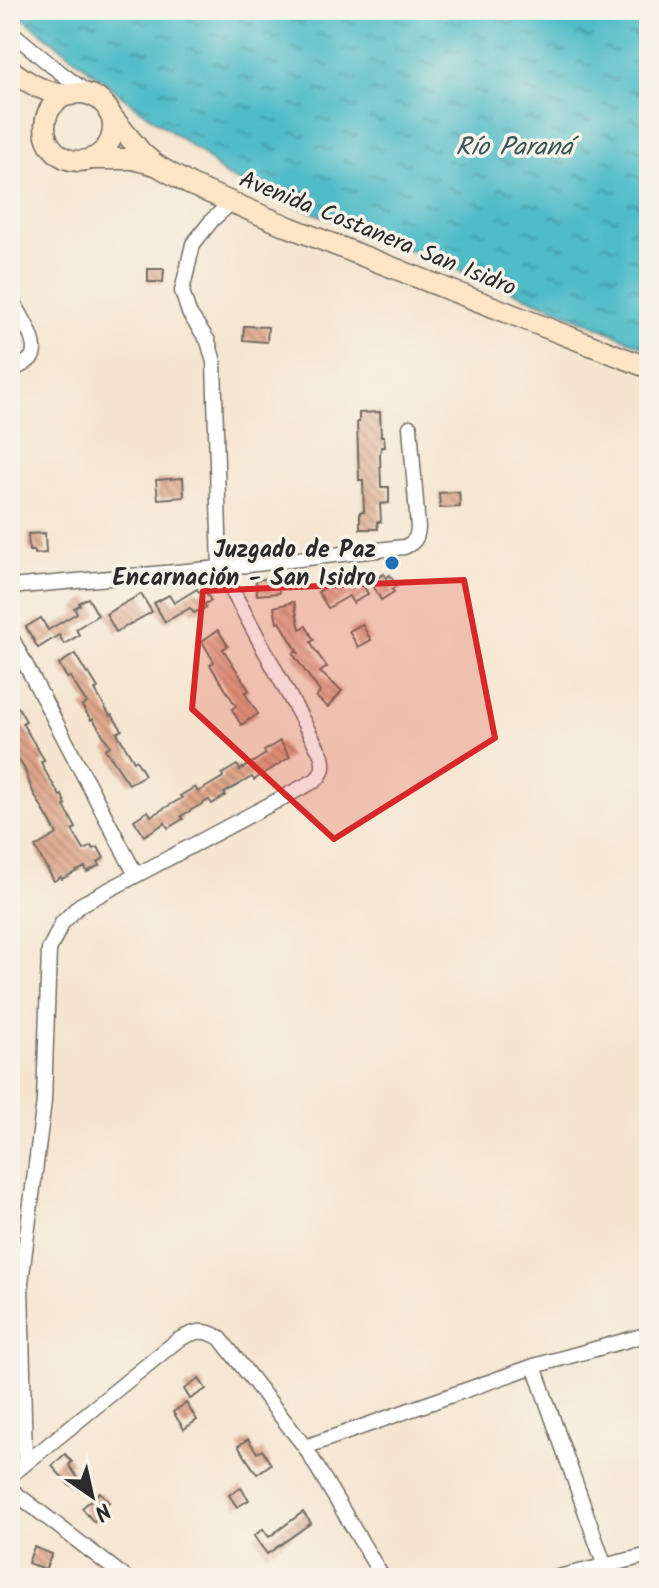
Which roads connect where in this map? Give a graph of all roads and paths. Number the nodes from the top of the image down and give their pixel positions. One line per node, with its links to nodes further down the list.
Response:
1 (10, 31): 4 (street, Avenida Costanera San Isidro)
2 (16, 74): 3 (main road); 6 (main road)
3 (71, 95): 4 (main road); 6 (main road)
4 (93, 97): 5 (main road, Avenida Costanera San Isidro)
5 (109, 113): 7 (main road); 8 (main road, Avenida Costanera San Isidro)
6 (45, 134): 7 (main road)
7 (90, 159): 8 (main road)
8 (156, 165): 9 (main road, Avenida Costanera San Isidro)
9 (232, 202): 11 (main road, Avenida Costanera San Isidro); 14 (street)
10 (10, 296): 12 (street)
11 (649, 368)
12 (10, 371)
13 (410, 427): 14 (street)
14 (220, 568): 15 (street); 17 (street)
15 (10, 587)
16 (10, 635): 17 (street)
17 (136, 875): 21 (street)
18 (649, 1334): 19 (street)
19 (534, 1366): 20 (street); 25 (street)
20 (305, 1447): 21 (street); 27 (street)
21 (25, 1463): 22 (street)
22 (10, 1476)
23 (10, 1489): 26 (street)
24 (649, 1555): 25 (street)
25 (607, 1571): 28 (street)
26 (126, 1578)
27 (383, 1578)
28 (554, 1578)

